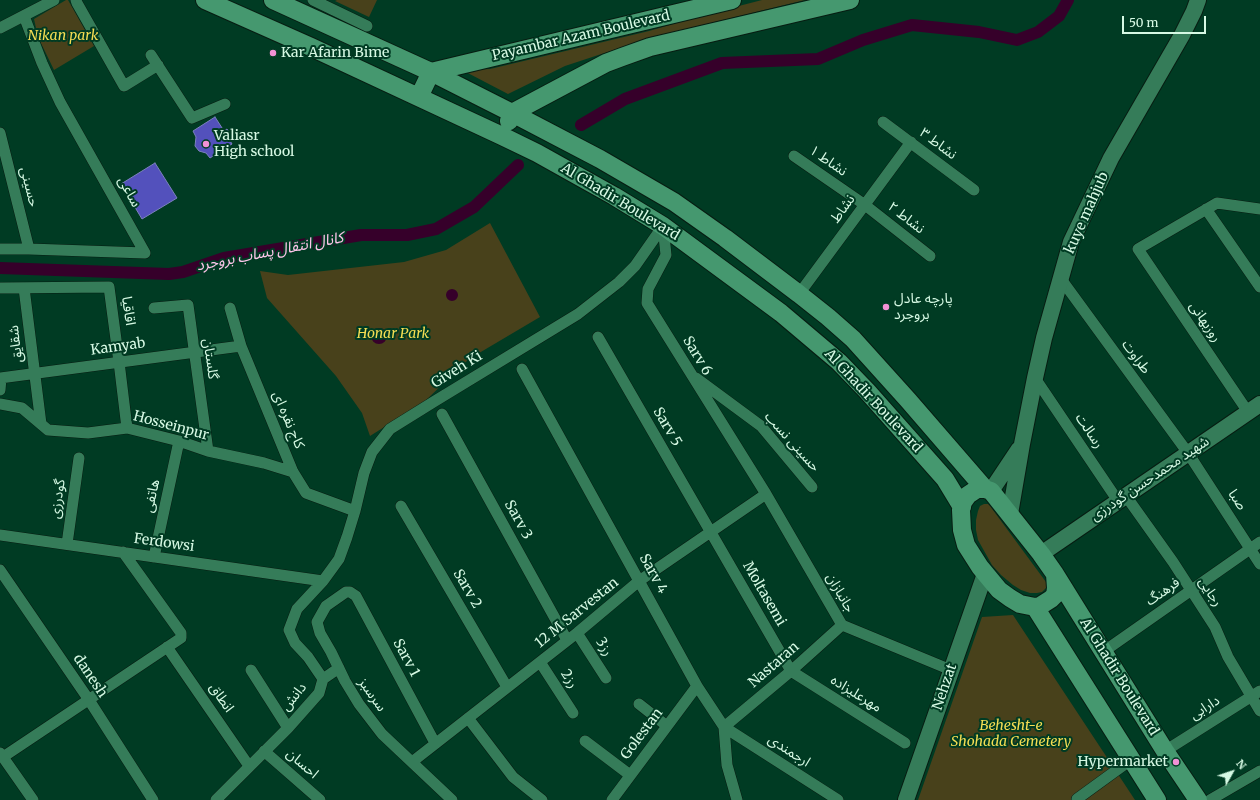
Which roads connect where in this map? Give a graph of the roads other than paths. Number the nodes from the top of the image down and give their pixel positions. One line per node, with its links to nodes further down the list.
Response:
1 (54, 0): 9 (street)
2 (76, 0): 13 (street)
3 (204, 0): 15 (main road, Al Ghadir Boulevard)
4 (273, 0): 14 (main road, Al Ghadir Boulevard)
5 (313, 0): 10 (street)
6 (732, 0): 14 (main road, Payambar Azam Boulevard)
7 (850, 0): 17 (main road, Payambar Azam Boulevard)
8 (1198, 0): 31 (street, kuye mahjub)
9 (24, 16): 11 (street); 28 (street, ساعی)
10 (367, 26)
11 (0, 28)
12 (151, 54): 13 (street)
13 (158, 65): 16 (street)
14 (431, 72): 15 (main road); 17 (main road, Al Ghadir Boulevard)
15 (419, 97): 20 (main road, Al Ghadir Boulevard)
16 (225, 104)
17 (512, 113): 20 (main road); 35 (main road, Al Ghadir Boulevard)
18 (883, 122): 21 (street, نشاط ۳)
19 (0, 133): 28 (street, حسینی)
20 (502, 136): 27 (main road, Al Ghadir Boulevard)
21 (911, 142): 23 (street, نشاط ۳); 24 (street, نشاط)
22 (794, 156): 24 (street, نشاط ۱)
23 (974, 190)
24 (865, 205): 30 (street, نشاط ۲); 35 (street, نشاط)
25 (1206, 209): 26 (street); 32 (street); 49 (street, روزبهانی)
26 (1260, 209)
27 (663, 226): 44 (street, Sarv 6); 64 (main road, Al Ghadir Boulevard); 65 (street, Giveh Ki)
28 (29, 248): 29 (street, ساعی)
29 (0, 249)
30 (930, 256)
31 (1061, 279): 46 (street, kuye mahjub); 56 (street, طراوت)
32 (1260, 287)
33 (0, 288): 34 (street)
34 (24, 288): 41 (street, اقاقیا); 43 (street, شقایق)
35 (799, 294): 60 (main road, Al Ghadir Boulevard)
36 (154, 308): 40 (street, گلستان)
37 (230, 308): 39 (street, کاج نقره ای)
38 (598, 337): 67 (street, Sarv 5)
39 (241, 346): 40 (street, Kamyab); 58 (street, کاج نقره ای)
40 (194, 352): 41 (street, Kamyab); 55 (street, گلستان)
41 (119, 362): 43 (street, Kamyab); 52 (street, اقاقیا)
42 (522, 369): 80 (street, Sarv 4)
43 (34, 374): 45 (street, Kamyab); 51 (street, شقایق)
44 (691, 374): 59 (street, حسینی نسب); 61 (street, Sarv 6)
45 (1, 378): 47 (street)
46 (1035, 378): 54 (street, kuye mahjub); 62 (street, رسالت)
47 (0, 390)
48 (0, 404): 51 (street, Hosseinpur)
49 (1254, 408): 56 (street, شهید محمدحسن گودرزی)
50 (442, 414): 86 (street, Sarv 3)
51 (41, 424): 52 (street, Hosseinpur)
52 (126, 428): 53 (street, Hosseinpur)
53 (179, 441): 55 (street, Hosseinpur); 74 (street, هاتفی)
54 (1022, 444): 60 (street); 66 (street, kuye mahjub)
55 (208, 451): 58 (street, Hosseinpur)
56 (1188, 453): 62 (street, شهید محمدحسن گودرزی); 71 (street, صبا)
57 (79, 458): 70 (street, گودرزی)
58 (293, 472): 65 (street, کاج نقره ای)
59 (812, 487)
60 (988, 490): 64 (main road); 66 (main road, Al Ghadir Boulevard)
61 (766, 494): 67 (street, 12 M Sarvestan); 84 (street, جانبازان)
62 (1122, 498): 73 (street, شهید محمدحسن گودرزی); 81 (street, رجایی)
63 (402, 506): 97 (street, Sarv 2)
64 (962, 507): 77 (main road)
65 (355, 511): 79 (street, Giveh Ki)
66 (1010, 514): 73 (main road, Al Ghadir Boulevard)
67 (711, 533): 80 (street, 12 M Sarvestan); 93 (street, Moltasemi)
68 (0, 535): 70 (street, Ferdowsi)
69 (1260, 542): 71 (street, فرهنگ)
70 (67, 544): 72 (street, Ferdowsi)
71 (1250, 549): 75 (street, صبا); 81 (street, فرهنگ)
72 (122, 552): 74 (street, Ferdowsi); 87 (street)
73 (1041, 554): 78 (main road, Al Ghadir Boulevard)
74 (154, 557): 79 (street, Ferdowsi)
75 (1260, 564)
76 (0, 570): 99 (street, danesh)
77 (984, 574): 83 (main road); 92 (street, Nehzat)
78 (1055, 574): 83 (main road); 88 (main road, Al Ghadir Boulevard)
79 (323, 581): 95 (street, دانش)
80 (640, 581): 85 (street, 12 M Sarvestan); 96 (street, Sarv 4)
81 (1191, 591): 88 (street, فرهنگ); 98 (street, رجایی)
82 (346, 592): 90 (street, سرسبز); 108 (street, Sarv 1)
83 (1035, 607): 113 (main road)
84 (842, 625): 92 (street, جانبازان); 93 (street, Nastaran)
85 (577, 633): 86 (street, 12 M Sarvestan); 94 (street, رز3)
86 (567, 640): 89 (street, 12 M Sarvestan)
87 (168, 647): 99 (street); 115 (street, انطاق)
88 (1103, 652): 111 (main road, Al Ghadir Boulevard)
89 (540, 662): 97 (street, 12 M Sarvestan); 102 (street, رز2)
90 (339, 668): 95 (street); 114 (street, سرسبز)
91 (251, 670): 106 (street)
92 (951, 670): 128 (street, Nehzat)
93 (791, 671): 105 (street, Nastaran); 109 (street, مهرعلیزاده)
94 (606, 678)
95 (323, 679): 106 (street, دانش)
96 (697, 686): 104 (street, Golestan); 105 (street, Sarv 4)
97 (507, 687): 103 (street, 12 M Sarvestan)
98 (1256, 694): 101 (street, رجایی); 111 (street, دارابی)
99 (89, 700): 112 (street); 121 (street, danesh)
100 (639, 704): 104 (street)
101 (1260, 710)
102 (573, 713)
103 (468, 718): 108 (street, 12 M Sarvestan); 125 (street)
104 (667, 726): 117 (street, Golestan)
105 (724, 726): 126 (street, Sarv 4); 127 (street, ارجمندی)
106 (288, 728): 110 (street, دانش)
107 (585, 741): 117 (street)
108 (435, 743): 114 (street, 12 M Sarvestan)
109 (905, 743)
110 (264, 751): 115 (street, دانش); 123 (street, احسان)
111 (1165, 751): 130 (main road, Al Ghadir Boulevard)
112 (2, 755): 120 (street)
113 (1132, 759): 119 (street); 129 (main road)
114 (412, 762): 124 (street, سرسبز)
115 (250, 766): 122 (street, دانش)
116 (1260, 771): 131 (street)
117 (630, 776): 118 (street, Golestan)
118 (615, 799)
119 (1077, 799)
120 (33, 800)
121 (153, 800)
122 (216, 800)
123 (320, 800)
124 (452, 800)
125 (542, 800)
126 (737, 800)
127 (838, 800)
128 (906, 800)
129 (1157, 800)
130 (1198, 800)
131 (1210, 800)

